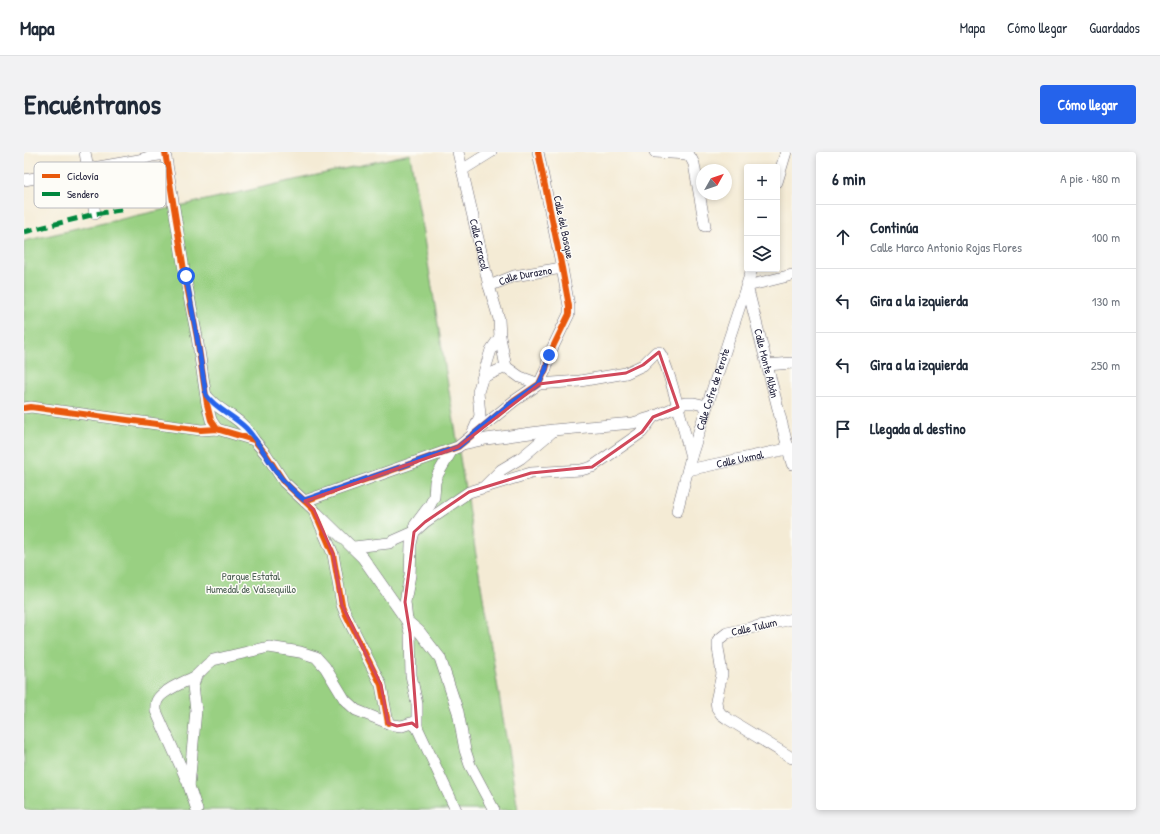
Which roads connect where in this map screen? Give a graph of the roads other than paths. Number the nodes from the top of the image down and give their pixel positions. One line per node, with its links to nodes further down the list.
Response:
1 (85, 152): 8 (street)
2 (458, 152): 11 (street, Calle Caracol)
3 (491, 152): 11 (street)
4 (538, 152): 18 (street, Calle del Bosque)
5 (655, 152): 17 (street)
6 (786, 152): 10 (street)
7 (166, 153): 9 (street); 29 (street)
8 (87, 162)
9 (129, 162)
10 (787, 167): 13 (street)
11 (462, 170): 21 (street, Calle Caracol)
12 (34, 178): 14 (street)
13 (780, 178)
14 (24, 180)
15 (93, 208): 16 (street)
16 (94, 214)
17 (705, 226)
18 (562, 268): 21 (street, Calle Durazno); 28 (street, Calle del Bosque)
19 (751, 272): 22 (street, Calle Cofre de Perote)
20 (792, 275): 22 (street)
21 (489, 286): 23 (street, Calle Caracol)
22 (747, 286): 25 (street, Calle Monte Albán); 30 (street, Calle Cofre de Perote)
23 (500, 337): 26 (street, Calle Caracol); 27 (street)
24 (792, 363): 25 (street)
25 (767, 365): 39 (street, Calle Monte Albán)
26 (506, 367): 27 (street); 28 (street)
27 (483, 377): 36 (street)
28 (539, 384): 31 (street); 36 (street)
29 (206, 395): 34 (street); 37 (street)
30 (707, 406): 31 (street); 41 (street, Calle Cofre de Perote)
31 (678, 407): 33 (street); 41 (street)
32 (24, 408): 34 (street)
33 (654, 417): 35 (street); 44 (street)
34 (217, 429): 37 (street)
35 (553, 430): 38 (street); 44 (street)
36 (472, 434): 38 (street)
37 (254, 440): 45 (street)
38 (462, 444): 40 (street)
39 (790, 449): 42 (street, Calle Monte Albán); 43 (street, Calle Uxmal)
40 (452, 450): 45 (street); 48 (street)
41 (691, 457): 43 (street, Calle Cofre de Perote)
42 (792, 464)
43 (688, 470): 47 (street, Calle Cofre de Perote)
44 (483, 488): 48 (street)
45 (304, 500): 46 (street)
46 (314, 510): 49 (street); 53 (street)
47 (677, 510)
48 (410, 534): 49 (street); 51 (street)
49 (354, 547): 51 (street)
50 (792, 619): 55 (street, Calle Tulum)
51 (407, 621): 54 (street); 59 (street)
52 (196, 676): 53 (street); 56 (street); 56 (street)
53 (388, 723): 54 (street)
54 (417, 727): 58 (street)
55 (792, 758)
56 (189, 786): 57 (street)
57 (198, 810)
58 (456, 810)
59 (494, 810)

